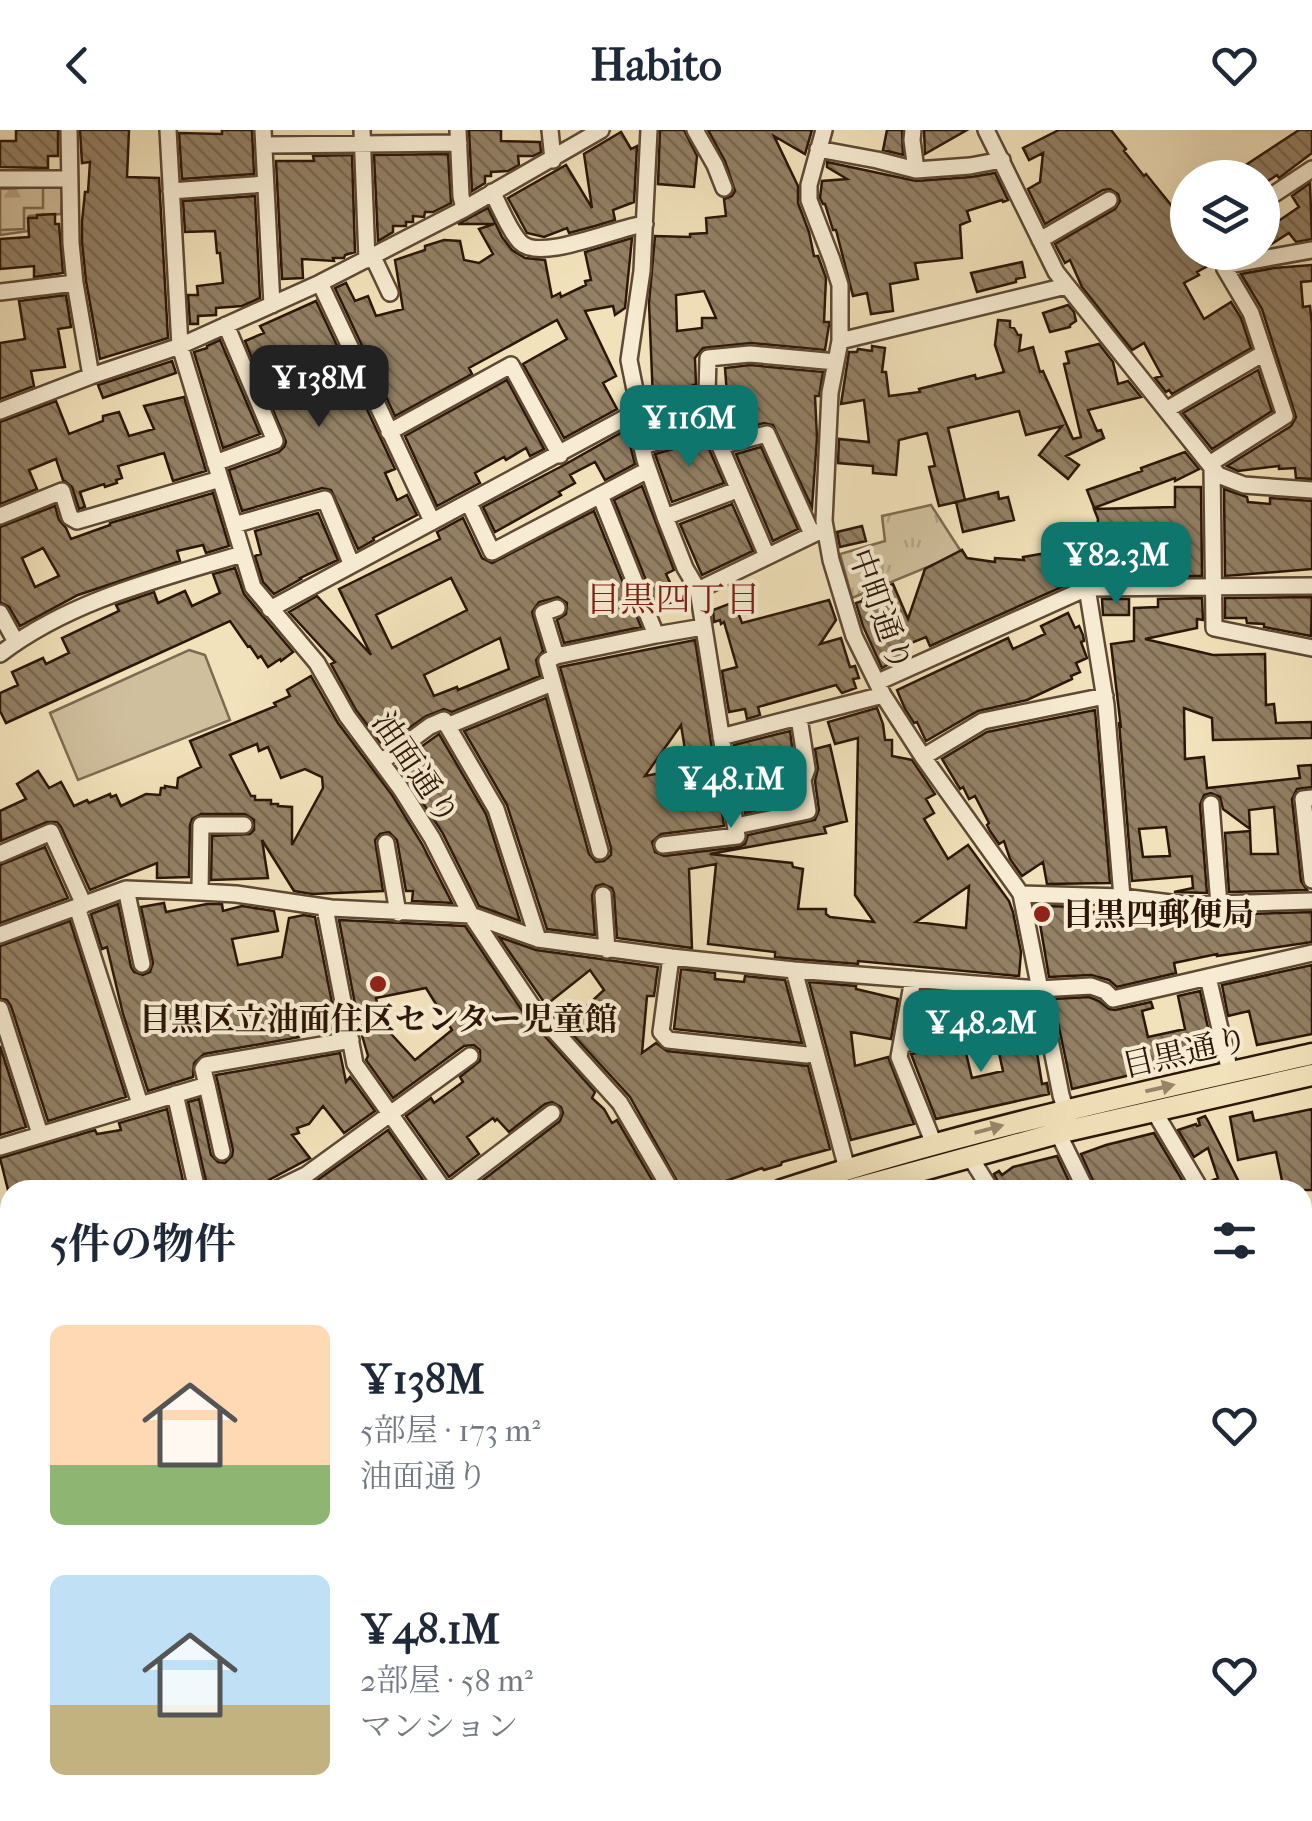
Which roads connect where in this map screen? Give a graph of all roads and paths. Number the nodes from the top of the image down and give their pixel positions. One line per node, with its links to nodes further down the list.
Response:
1 (69, 130): 18 (street)
2 (168, 130): 23 (street, 油面通り)
3 (550, 130): 14 (street)
4 (602, 130): 14 (street)
5 (649, 130): 27 (street)
6 (695, 130): 21 (street)
7 (824, 130): 13 (street, 中町通り)
8 (913, 130): 17 (street)
9 (986, 130): 15 (street)
10 (458, 136): 11 (street); 26 (street)
11 (362, 137): 12 (street); 30 (street)
12 (264, 138): 20 (street)
13 (818, 149): 17 (street); 38 (street, 中町通り)
14 (553, 160): 24 (street)
15 (1002, 160): 17 (street); 28 (street)
16 (1312, 169): 22 (street)
17 (916, 170)
18 (70, 178): 19 (street); 31 (street)
19 (0, 179)
20 (266, 184): 23 (street); 36 (street)
21 (724, 188)
22 (1280, 190)
23 (170, 191): 39 (street, 油面通り)
24 (492, 192): 26 (street); 27 (street)
25 (1110, 200): 28 (street)
26 (464, 209): 30 (street)
27 (644, 224): 45 (street)
28 (1040, 240): 33 (street)
29 (1312, 250): 40 (street)
30 (370, 258): 32 (street); 35 (street)
31 (75, 283): 34 (street); 42 (street)
32 (320, 283): 36 (street); 46 (street)
33 (1066, 286): 38 (street); 43 (street)
34 (0, 292)
35 (390, 293)
36 (272, 305): 37 (street)
37 (226, 325): 39 (street); 51 (street)
38 (840, 341): 41 (street, 中町通り)
39 (180, 346): 42 (street); 51 (street, 油面通り)
40 (1264, 354): 43 (street); 49 (street)
41 (836, 362): 47 (street); 60 (street, 中町通り)
42 (91, 376): 44 (street)
43 (1166, 410): 49 (street)
44 (0, 412)
45 (634, 413): 47 (street); 48 (street)
46 (389, 432): 48 (street); 58 (street)
47 (642, 446): 50 (street)
48 (560, 455): 55 (street)
49 (1212, 466): 53 (street); 66 (street)
50 (648, 470): 54 (street); 57 (street)
51 (218, 471): 56 (street); 59 (street, 油面通り)
52 (737, 490): 57 (street); 60 (street); 62 (street)
53 (1312, 490)
54 (600, 495): 55 (street); 72 (street)
55 (469, 504): 58 (street)
56 (0, 516)
57 (665, 517): 67 (street)
58 (432, 520): 63 (street)
59 (234, 525): 61 (street, 油面通り); 63 (street)
60 (818, 532): 62 (street); 78 (street, 中町通り)
61 (242, 554): 68 (street, 油面通り); 73 (street)
62 (767, 556): 67 (street)
63 (351, 564): 68 (street)
64 (1312, 586): 66 (street)
65 (1087, 588): 66 (street); 78 (street); 79 (street)
66 (1213, 588): 74 (street)
67 (698, 590): 71 (street)
68 (270, 608): 84 (street, 油面通り)
69 (556, 608): 76 (street)
70 (0, 613): 73 (street)
71 (703, 627): 72 (street); 82 (street)
72 (656, 635): 76 (street)
73 (16, 642): 75 (street)
74 (1312, 648)
75 (0, 654)
76 (556, 656): 77 (street)
77 (552, 684): 81 (street); 91 (street)
78 (880, 689): 80 (street); 83 (street, 中町通り)
79 (1105, 696): 83 (street); 98 (street)
80 (799, 718): 82 (street); 88 (street)
81 (447, 726): 84 (street); 106 (street)
82 (721, 737): 88 (street)
83 (923, 757): 96 (street, 中町通り)
84 (381, 762): 104 (street, 油面通り)
85 (1312, 798): 93 (street)
86 (1211, 804): 101 (street)
87 (244, 825): 95 (street)
88 (737, 831): 90 (street)
89 (386, 843): 103 (street)
90 (663, 846)
91 (600, 850)
92 (0, 854): 100 (street)
93 (1312, 880)
94 (126, 888): 95 (street); 100 (street); 110 (street)
95 (200, 892): 102 (street)
96 (1021, 894): 98 (street); 114 (street, 中町通り)
97 (603, 895): 107 (street)
98 (1122, 897): 101 (street)
99 (1312, 901): 101 (street)
100 (80, 906): 105 (street); 126 (street)
101 (1219, 906)
102 (324, 908): 103 (street); 117 (street)
103 (398, 912): 104 (street)
104 (471, 915): 106 (street); 141 (street, 油面通り)
105 (0, 935)
106 (538, 940): 107 (street)
107 (607, 950): 109 (street)
108 (1312, 953): 112 (street)
109 (671, 957): 111 (street); 119 (street)
110 (142, 964)
111 (794, 970): 113 (street); 119 (street)
112 (1208, 977): 114 (street); 122 (street)
113 (913, 978): 114 (street); 118 (street)
114 (1039, 988): 116 (street, 中町通り)
115 (0, 1009): 131 (street)
116 (1046, 1021): 118 (street); 130 (street, 中町通り)
117 (351, 1040): 124 (street); 129 (street)
118 (902, 1044): 132 (street)
119 (816, 1052): 136 (street)
120 (1312, 1054): 122 (main road, 目黒通り)
121 (470, 1056): 129 (street)
122 (1230, 1072): 130 (main road, 目黒通り, one-way to 122)
123 (1312, 1075): 127 (main road, 目黒通り)
124 (206, 1085): 125 (street); 134 (street)
125 (175, 1094): 126 (street); 137 (street)
126 (140, 1104): 131 (street)
127 (1154, 1111): 130 (main road, 目黒通り); 145 (street)
128 (552, 1113): 140 (street)
129 (390, 1114): 138 (street); 139 (street)
130 (1065, 1124): 132 (main road, 目黒通り, one-way to 130); 135 (main road, 目黒通り); 144 (street, 中町通り)
131 (40, 1134): 133 (street)
132 (934, 1144): 136 (main road, 目黒通り)
133 (0, 1147)
134 (222, 1152)
135 (970, 1157): 142 (main road, 目黒通り); 143 (street)
136 (848, 1179)
137 (196, 1180)
138 (302, 1180)
139 (440, 1180)
140 (462, 1180)
141 (665, 1180)
142 (900, 1180)
143 (985, 1180)
144 (1083, 1180)
145 (1195, 1180)

